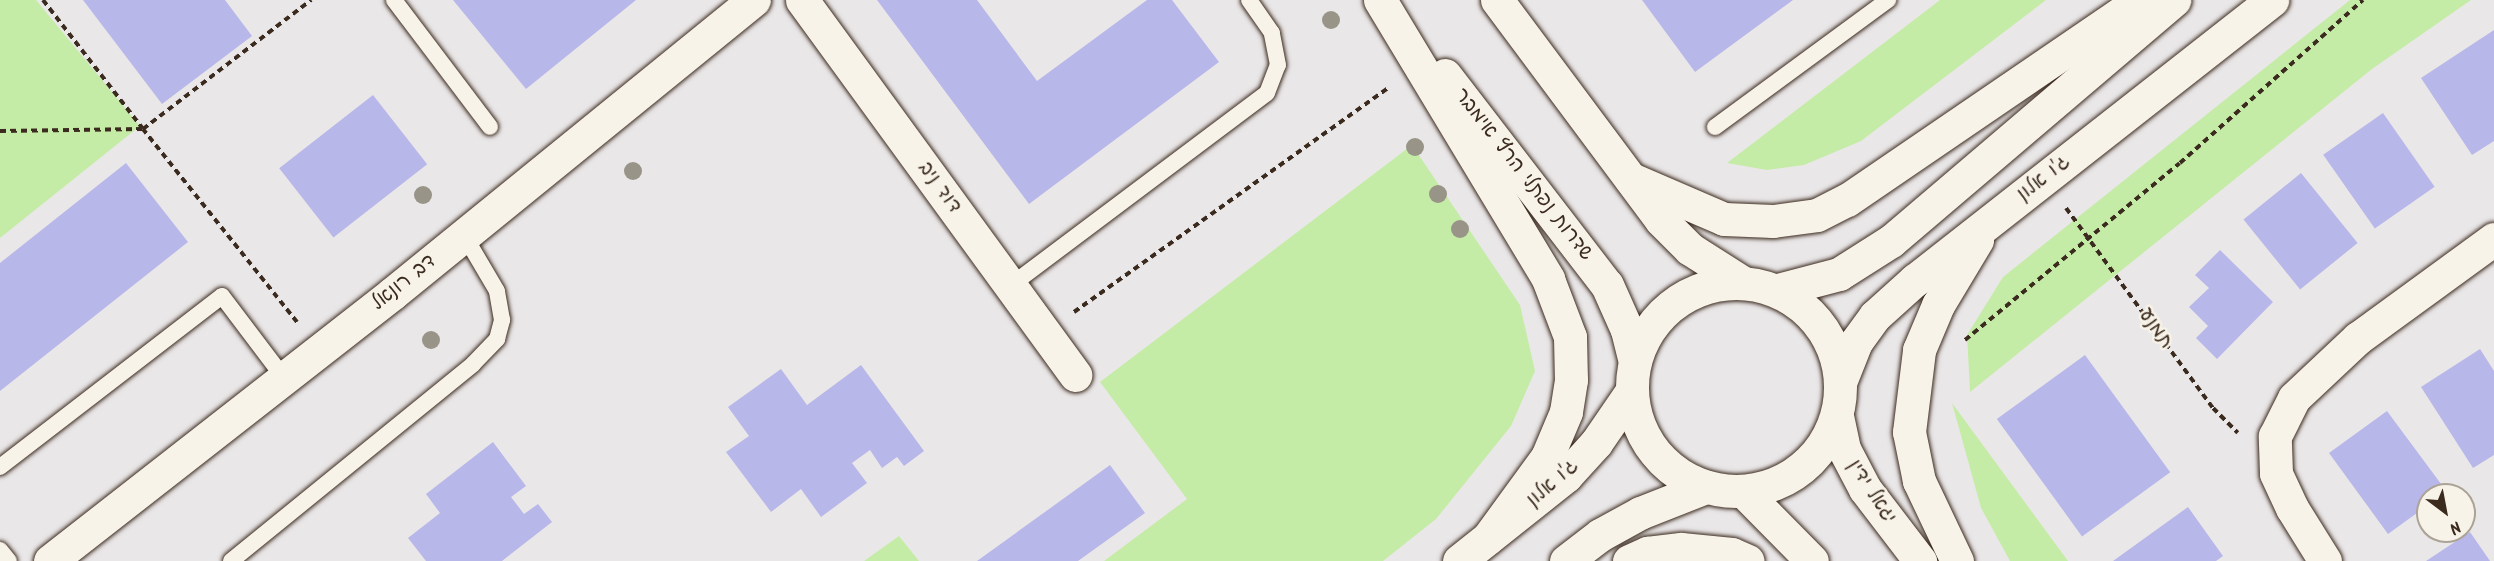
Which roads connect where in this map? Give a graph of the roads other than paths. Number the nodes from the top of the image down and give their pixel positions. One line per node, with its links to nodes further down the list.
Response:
1 (394, 0): 12 (lane)
2 (754, 0): 16 (main road, דב רונאל)
3 (802, 0): 19 (main road, דוד ניב)
4 (1249, 0): 19 (lane)
5 (1380, 0): 29 (main road)
6 (1391, 0): 22 (main road, שדרות נפתלי הרץ אימבר)
7 (1497, 0): 14 (main road)
8 (1888, 0): 13 (lane)
9 (2140, 0): 14 (main road)
10 (2174, 0): 20 (main road)
11 (2272, 0): 15 (main road, ג'ו אלון)
12 (490, 127)
13 (1715, 127)
14 (1631, 179): 18 (main road)
15 (1986, 225): 24 (main road, ג'ו אלון); 40 (main road)
16 (464, 235): 23 (main road, דב רונאל); 33 (lane)
17 (2494, 239): 41 (main road)
18 (1742, 282): 20 (main road); 22 (main road)
19 (1010, 286): 21 (main road, דוד ניב)
20 (1778, 290): 24 (main road)
21 (1075, 375)
22 (1633, 376): 27 (main road); 29 (main road, ג'ו אלון)
23 (284, 378): 26 (lane); 32 (main road, דב רונאל)
24 (1841, 380): 25 (main road)
25 (1837, 416): 28 (main road); 39 (main road, יגאל ידין)
26 (0, 467)
27 (1706, 487): 28 (main road); 35 (main road)
28 (1743, 491): 38 (main road)
29 (1488, 538): 34 (main road, ג'ו אלון)
30 (0, 550): 31 (lane)
31 (9, 561)
32 (50, 561)
33 (231, 561)
34 (1459, 561)
35 (1566, 561)
36 (1629, 561): 37 (main road)
37 (1748, 561)
38 (1812, 561)
39 (1920, 561)
40 (1957, 561)
41 (2325, 561)

